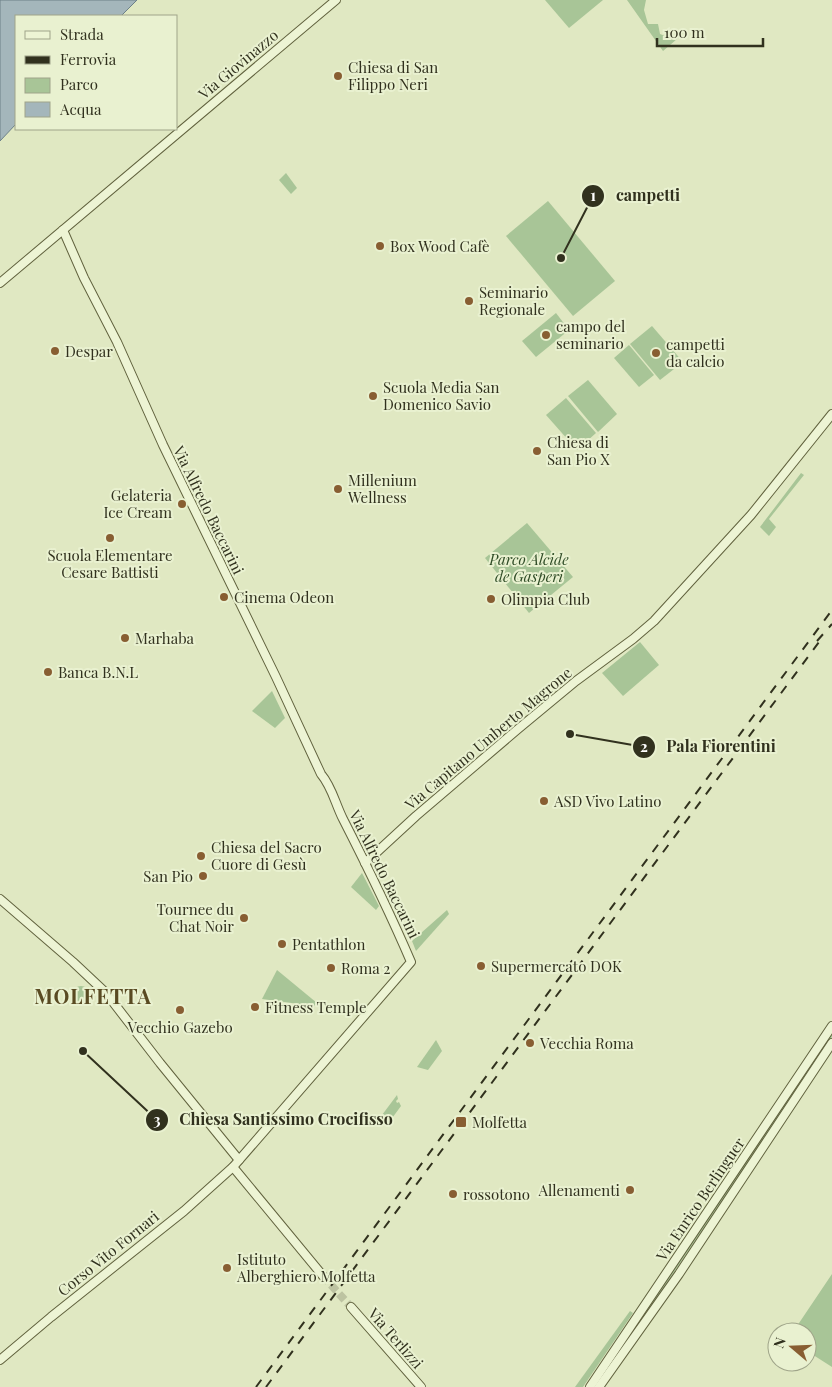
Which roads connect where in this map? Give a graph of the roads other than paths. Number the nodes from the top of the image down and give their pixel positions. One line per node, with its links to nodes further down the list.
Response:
1 (336, 0): 2 (street, Via Giovinazzo)
2 (65, 228): 3 (street, Via Giovinazzo); 5 (street, Via Alfredo Baccarini)
3 (0, 283)
4 (832, 414): 5 (street, Via Capitano Umberto Magrone)
5 (365, 862): 7 (street, Via Alfredo Baccarini)
6 (0, 899): 10 (street)
7 (411, 962): 10 (street, Corso Vito Fornari)
8 (832, 1026): 16 (street, Via Enrico Berlinguer)
9 (832, 1043): 17 (street, Via Enrico Berlinguer)
10 (238, 1160): 11 (street, Corso Vito Fornari)
11 (233, 1167): 12 (street); 14 (street, Corso Vito Fornari)
12 (323, 1276)
13 (351, 1307): 15 (street, Via Terlizzi)
14 (0, 1360)
15 (421, 1387)
16 (590, 1387)
17 (600, 1387)

